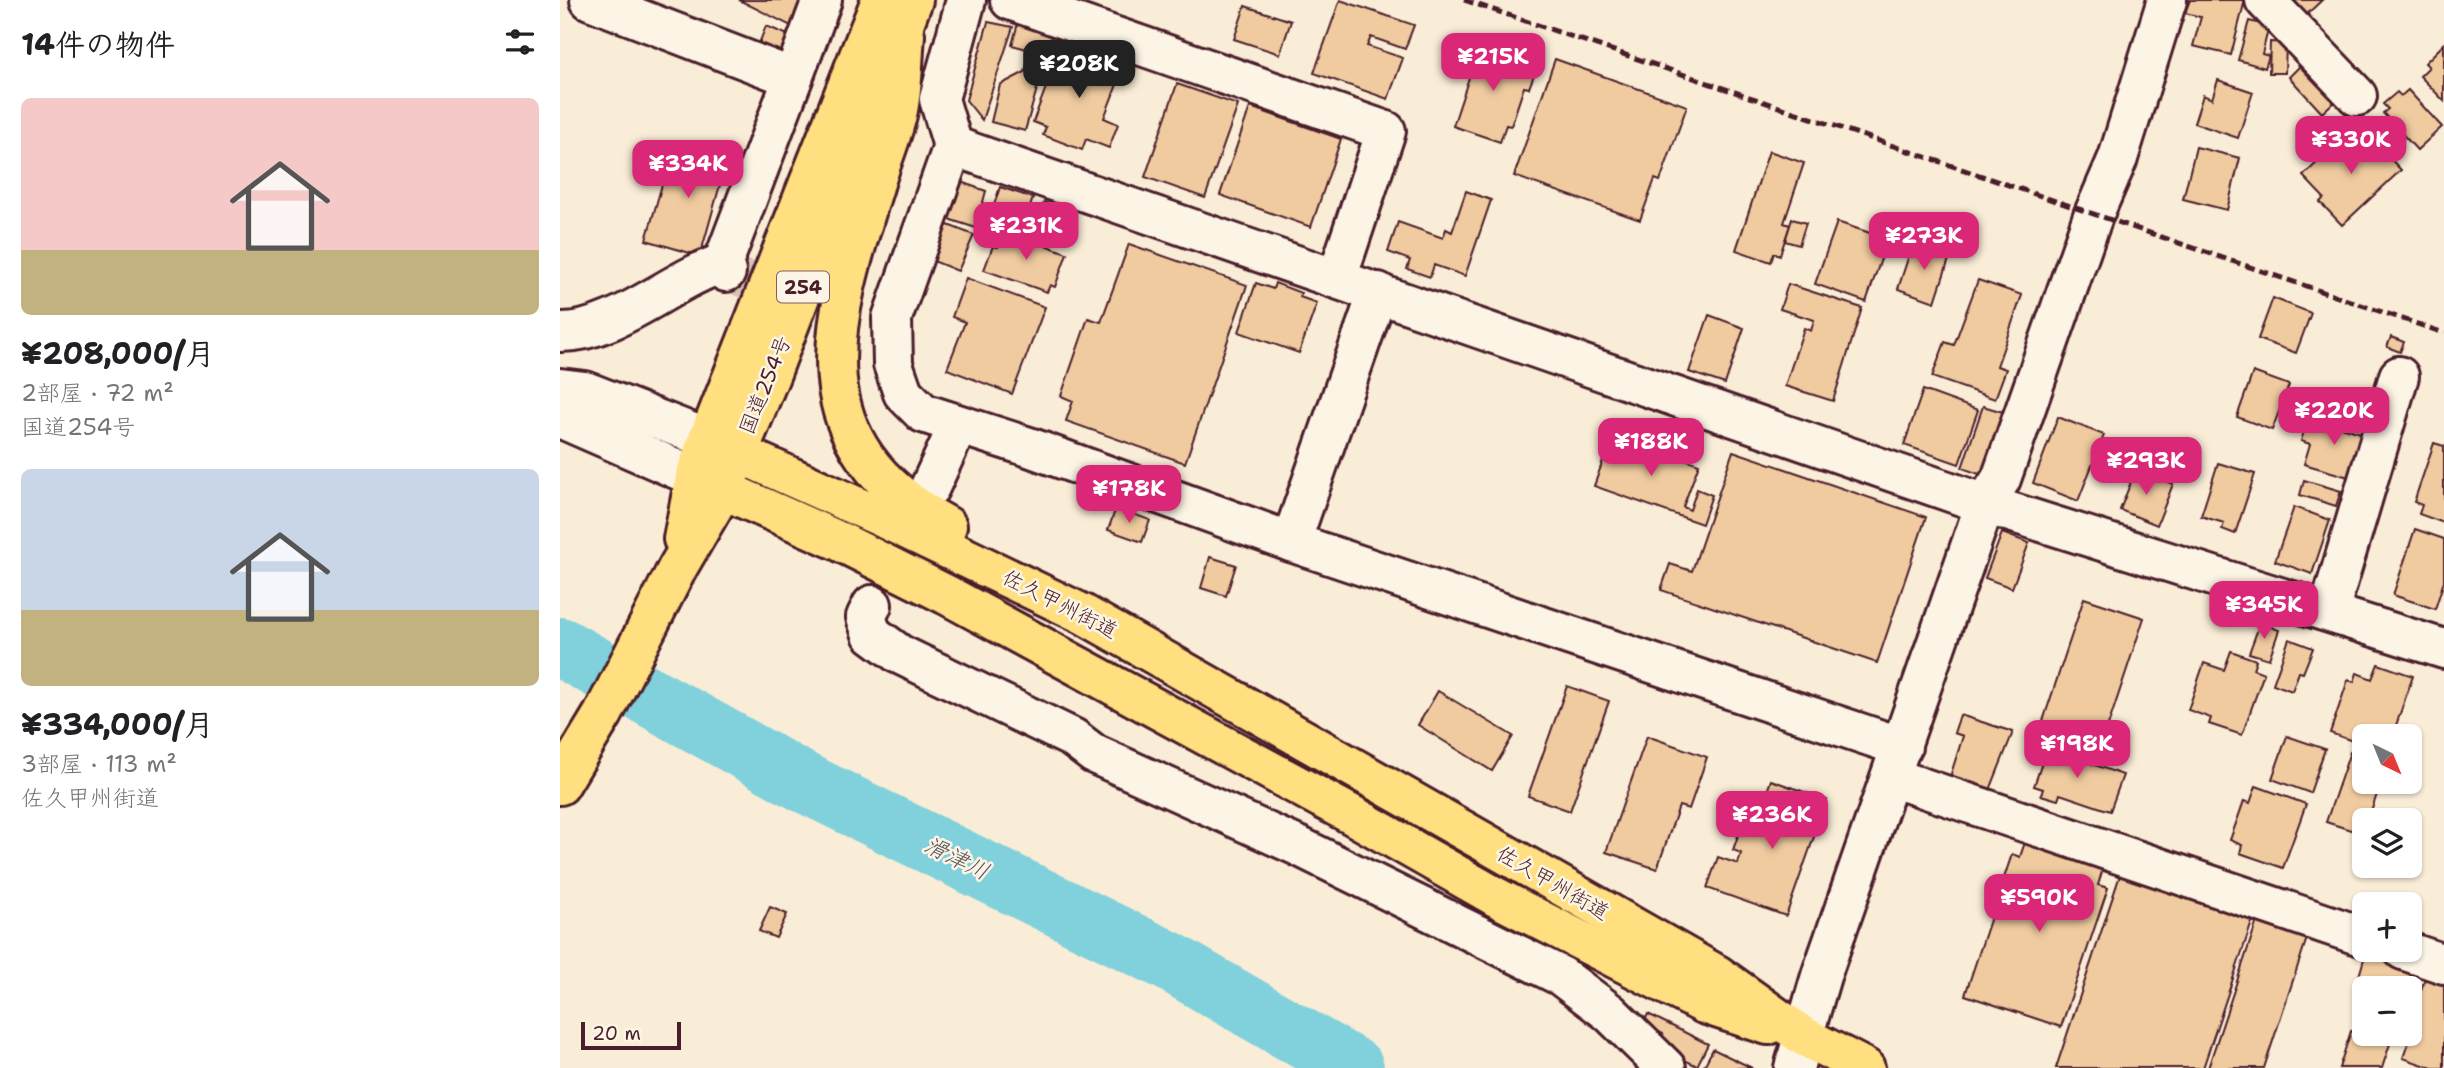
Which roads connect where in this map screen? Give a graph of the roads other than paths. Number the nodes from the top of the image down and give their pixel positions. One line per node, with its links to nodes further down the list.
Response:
1 (590, 0): 8 (street)
2 (822, 0): 8 (street)
3 (966, 0): 10 (street)
4 (1010, 0): 11 (street)
5 (2167, 0): 23 (street)
6 (2265, 0): 9 (street)
7 (900, 7): 20 (main road, 254); 27 (main road)
8 (793, 78): 14 (street)
9 (2357, 96)
10 (953, 146): 11 (street); 15 (street)
11 (1337, 278): 12 (street)
12 (1378, 292): 23 (street); 24 (street)
13 (858, 321): 15 (street)
14 (560, 332)
15 (891, 340): 19 (street)
16 (2399, 376): 26 (street)
17 (560, 388): 20 (street)
18 (560, 418): 21 (street)
19 (958, 426): 22 (street); 24 (street)
20 (723, 446): 21 (main road, 国道254号 / 254); 27 (main road, 佐久甲州街道)
21 (709, 483): 30 (main road, 国道254号 / 254); 34 (main road, 佐久甲州街道)
22 (930, 487)
23 (1985, 504): 26 (street); 29 (street)
24 (1291, 542): 29 (street)
25 (872, 605): 35 (street)
26 (2329, 611): 28 (street)
27 (1083, 614): 34 (main road, 佐久甲州街道)
28 (2444, 649)
29 (1896, 762): 31 (street); 34 (street)
30 (561, 783)
31 (2352, 933)
32 (2422, 956): 33 (street)
33 (2444, 964)
34 (1799, 1052): 36 (main road, 佐久甲州街道)
35 (1666, 1068)
36 (1865, 1068)

